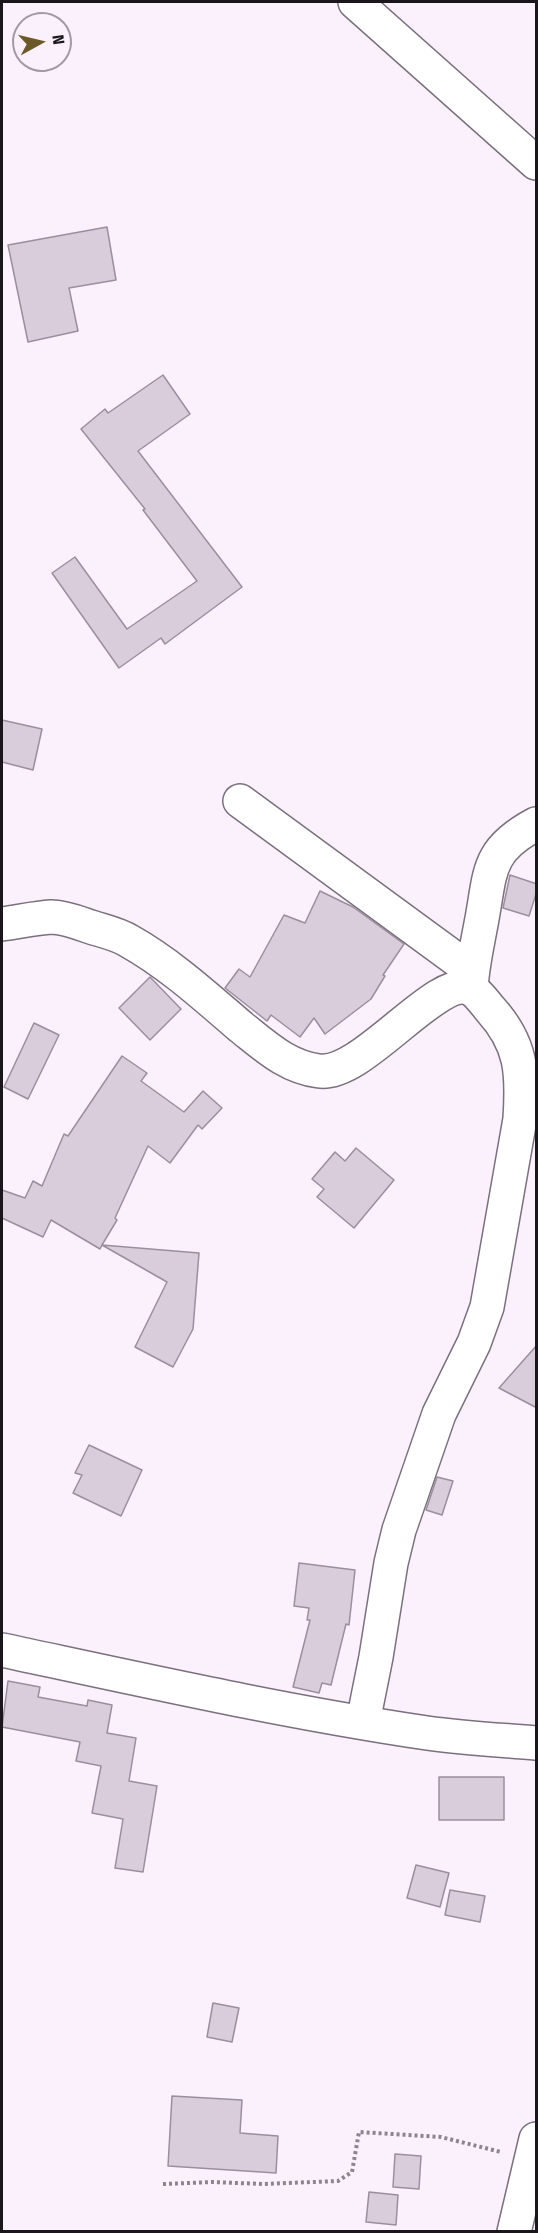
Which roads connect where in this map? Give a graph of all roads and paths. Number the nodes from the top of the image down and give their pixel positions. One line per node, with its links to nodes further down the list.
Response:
1 (355, 2): 2 (street)
2 (537, 162)
3 (240, 801): 6 (street)
4 (537, 824): 6 (street)
5 (2, 924): 6 (street)
6 (471, 980): 8 (street)
7 (2, 1650): 8 (street)
8 (363, 1722): 9 (street)
9 (537, 1743)
10 (533, 2149): 11 (path); 12 (street)
11 (164, 2184)
12 (514, 2232)

